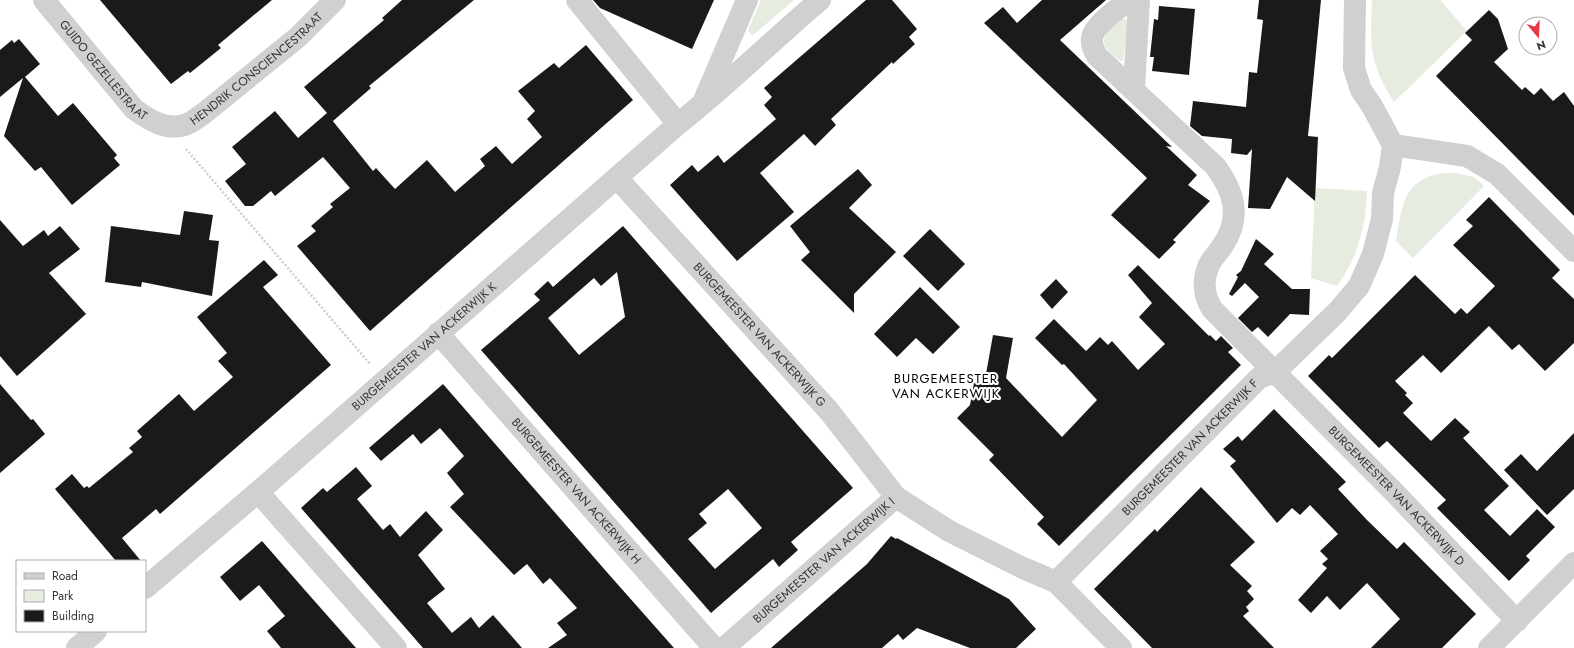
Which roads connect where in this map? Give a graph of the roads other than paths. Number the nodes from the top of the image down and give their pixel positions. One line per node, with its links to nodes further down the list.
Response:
1 (44, 0): 12 (street, GUIDO GEZELLESTRAAT)
2 (335, 0): 12 (street, HENDRIK CONSCIENCESTRAAT)
3 (577, 0): 11 (street)
4 (748, 0): 10 (street, BURGEMEESTER VAN ACKERWIJK K)
5 (820, 0): 10 (street, BURGEMEESTER VAN ACKERWIJK K)
6 (1129, 0): 9 (street, BURGEMEESTER VAN ACKERWIJK D)
7 (1140, 0): 9 (street)
8 (1355, 0): 13 (street)
9 (1134, 89): 17 (street, BURGEMEESTER VAN ACKERWIJK D)
10 (703, 104): 11 (street, BURGEMEESTER VAN ACKERWIJK K)
11 (678, 124): 14 (street, BURGEMEESTER VAN ACKERWIJK K)
12 (172, 127)
13 (1393, 145): 15 (street); 17 (street, BURGEMEESTER VAN ACKERWIJK F)
14 (617, 178): 16 (street, BURGEMEESTER VAN ACKERWIJK K); 19 (street, BURGEMEESTER VAN ACKERWIJK G)
15 (1574, 251)
16 (438, 333): 18 (street, BURGEMEESTER VAN ACKERWIJK K); 27 (street, BURGEMEESTER VAN ACKERWIJK H)
17 (1275, 372): 21 (street, BURGEMEESTER VAN ACKERWIJK F); 23 (street, BURGEMEESTER VAN ACKERWIJK D)
18 (258, 492): 22 (street, BURGEMEESTER VAN ACKERWIJK K); 26 (street)
19 (896, 497): 21 (street, BURGEMEESTER VAN ACKERWIJK I); 28 (street, BURGEMEESTER VAN ACKERWIJK I)
20 (1574, 564): 23 (street)
21 (1056, 582): 29 (street)
22 (146, 587)
23 (1517, 621): 30 (street)
24 (95, 632): 25 (street)
25 (76, 648)
26 (396, 648)
27 (714, 648)
28 (724, 648)
29 (1122, 648)
30 (1488, 648)

